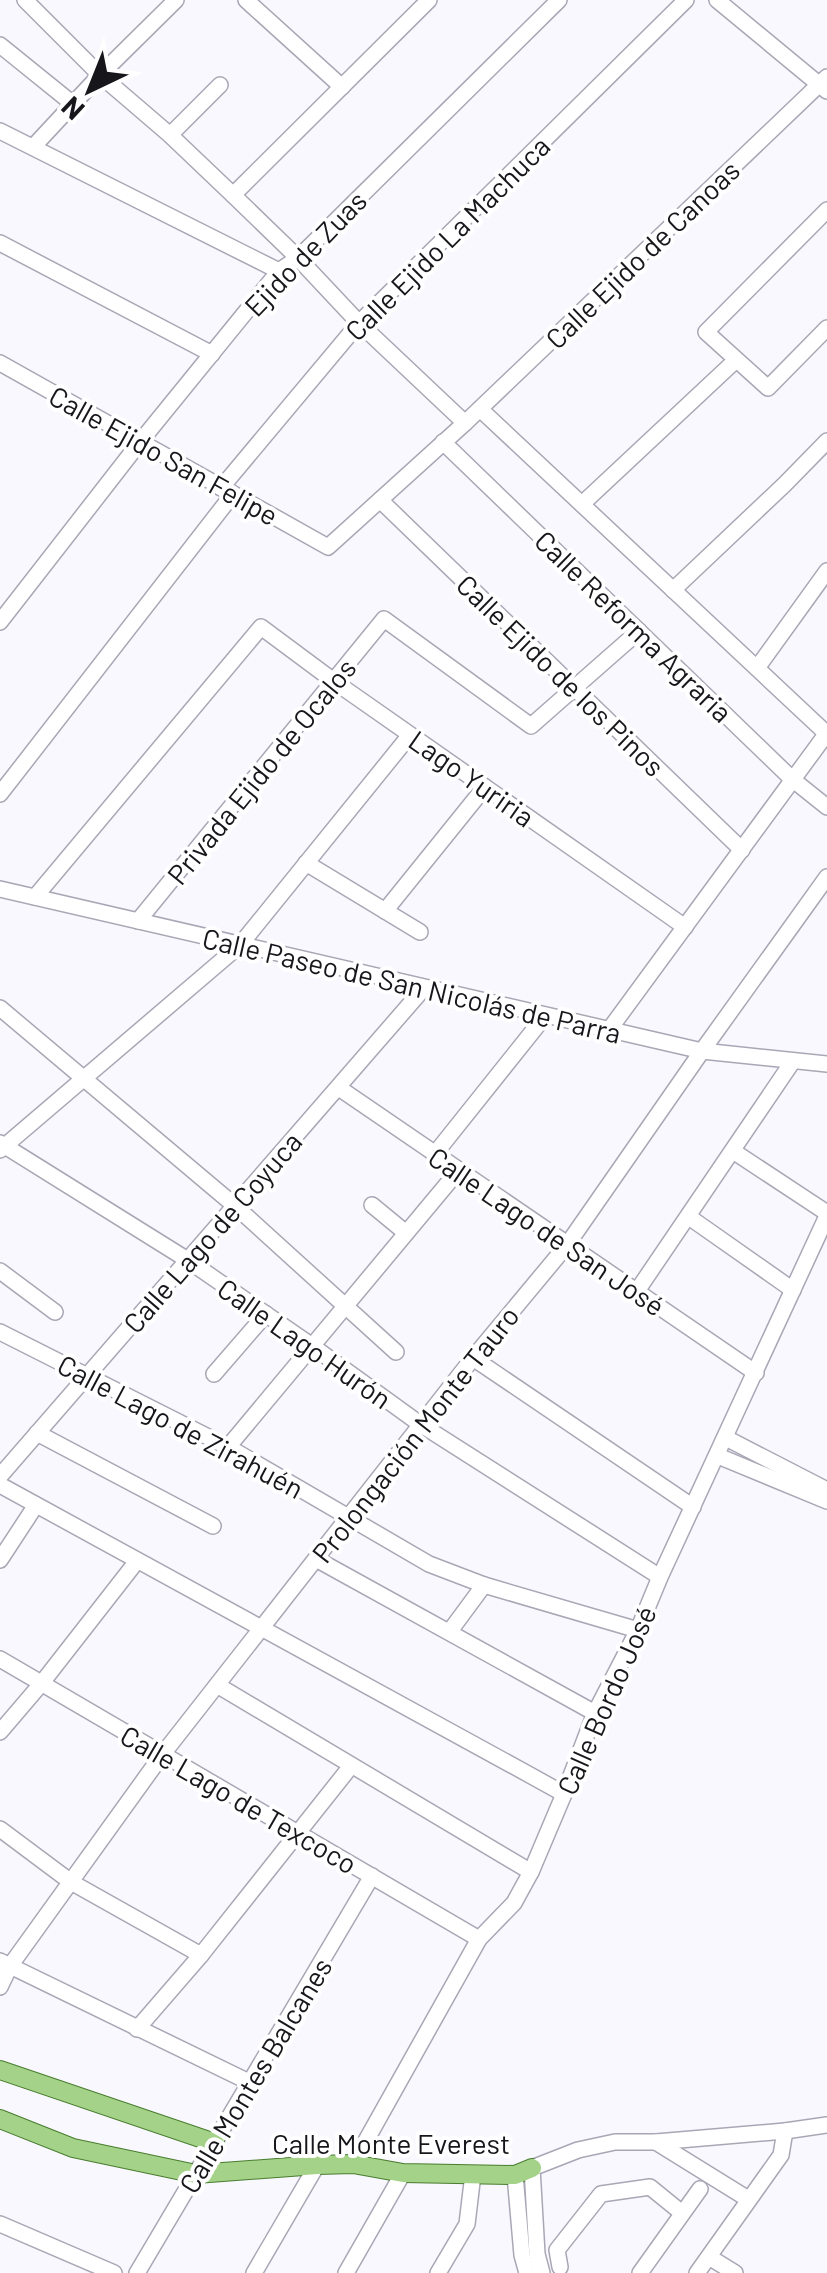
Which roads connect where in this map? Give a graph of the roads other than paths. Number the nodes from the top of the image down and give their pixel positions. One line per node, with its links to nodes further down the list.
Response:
1 (25, 0): 9 (street)
2 (176, 0): 9 (street)
3 (246, 0): 12 (street)
4 (429, 0): 12 (street)
5 (559, 0): 20 (street, Ejido de Zuas)
6 (686, 0): 22 (street, Calle Ejido La Machuca)
7 (716, 0): 10 (street)
8 (0, 45): 13 (street)
9 (100, 75): 13 (street); 15 (street)
10 (824, 84): 27 (street, Calle Ejido de Canoas)
11 (220, 85): 15 (street)
12 (342, 86): 17 (street)
13 (74, 104): 16 (street)
14 (0, 131): 16 (street)
15 (170, 135): 17 (street)
16 (33, 147): 21 (street)
17 (233, 195): 20 (street)
18 (827, 210): 25 (street)
19 (0, 242): 24 (street)
20 (298, 258): 21 (street, Ejido de Zuas); 22 (street)
21 (279, 271): 24 (street, Ejido de Zuas)
22 (358, 324): 28 (street); 32 (street, Calle Ejido La Machuca)
23 (827, 328): 25 (street)
24 (212, 354): 30 (street, Ejido de Zuas)
25 (736, 360): 34 (street)
26 (0, 363): 30 (street, Calle Ejido San Felipe)
27 (480, 409): 28 (street, Calle Ejido de Canoas); 34 (street, Calle Reforma Agraria)
28 (465, 423): 31 (street, Calle Ejido de Canoas)
29 (827, 441): 37 (street)
30 (140, 442): 32 (street, Calle Ejido San Felipe); 38 (street, Ejido de Zuas)
31 (444, 442): 33 (street, Calle Ejido de Canoas); 39 (street, Calle Reforma Agraria)
32 (227, 491): 35 (street, Calle Ejido San Felipe); 47 (street, Calle Ejido La Machuca)
33 (380, 500): 35 (street, Calle Ejido de Canoas); 42 (street, Calle Ejido de los Pinos)
34 (582, 504): 37 (street, Calle Reforma Agraria)
35 (328, 547)
36 (827, 571): 40 (street)
37 (673, 590): 40 (street, Calle Reforma Agraria)
38 (0, 622)
39 (639, 631): 42 (street); 45 (street, Calle Reforma Agraria)
40 (757, 668): 44 (street, Calle Reforma Agraria)
41 (335, 682): 42 (street, Privada Ejido de Ocalos); 43 (street, Lago Yuriria); 53 (street, Lago Yuriria); 55 (street, Privada Ejido de Ocalos)
42 (574, 688): 49 (street, Calle Ejido de los Pinos)
43 (410, 734): 46 (street, Lago Yuriria); 50 (street)
44 (827, 734): 45 (street)
45 (792, 779): 48 (street, Calle Reforma Agraria); 49 (street)
46 (485, 787): 54 (street); 56 (street, Lago Yuriria)
47 (0, 794)
48 (827, 807)
49 (742, 850): 56 (street)
50 (306, 863): 54 (street); 58 (street)
51 (827, 878): 63 (street, Prolongación Monte Tauro)
52 (0, 889): 53 (street, Calle Paseo de San Nicolás de Parra)
53 (35, 897): 55 (street, Calle Paseo de San Nicolás de Parra)
54 (385, 910): 57 (street)
55 (138, 922): 58 (street, Calle Paseo de San Nicolás de Parra)
56 (686, 927): 62 (street)
57 (420, 932)
58 (240, 945): 59 (street, Calle Paseo de San Nicolás de Parra); 66 (street)
59 (424, 988): 61 (street, Calle Paseo de San Nicolás de Parra); 67 (street, Calle Lago de Coyuca)
60 (0, 1008): 66 (street)
61 (545, 1016): 62 (street, Calle Paseo de San Nicolás de Parra); 70 (street)
62 (609, 1030): 63 (street, Calle Paseo de San Nicolás de Parra)
63 (702, 1051): 64 (street, Calle Paseo de San Nicolás de Parra); 77 (street, Prolongación Monte Tauro)
64 (793, 1061): 65 (street, Calle Paseo de San Nicolás de Parra); 69 (street)
65 (827, 1064)
66 (85, 1079): 68 (street); 72 (street)
67 (339, 1088): 70 (street, Calle Lago de San José); 72 (street, Calle Lago de Coyuca)
68 (2, 1146): 78 (street, Calle Lago Hurón)
69 (733, 1151): 74 (street); 75 (street)
70 (434, 1154): 71 (street, Calle Lago de San José)
71 (458, 1171): 76 (street); 77 (street, Calle Lago de San José)
72 (234, 1205): 78 (street, Calle Lago de Coyuca); 82 (street)
73 (372, 1205): 76 (street)
74 (827, 1215): 80 (street, Calle Bordo José)
75 (689, 1217): 80 (street); 81 (street)
76 (406, 1233): 82 (street)
77 (568, 1245): 81 (street, Calle Lago de San José); 88 (street, Prolongación Monte Tauro)
78 (186, 1260): 84 (street, Calle Lago Hurón); 91 (street, Calle Lago de Coyuca)
79 (0, 1271): 83 (street)
80 (793, 1290): 89 (street, Calle Bordo José)
81 (637, 1291): 89 (street, Calle Lago de San José)
82 (347, 1306): 86 (street); 87 (street)
83 (56, 1312)
84 (266, 1314): 86 (street, Calle Lago Hurón); 90 (street)
85 (0, 1332): 91 (street, Calle Lago de Zirahuén)
86 (312, 1346): 92 (street, Calle Lago Hurón); 95 (street)
87 (396, 1352)
88 (472, 1358): 92 (street, Prolongación Monte Tauro); 102 (street)
89 (756, 1373): 94 (street, Calle Bordo José)
90 (214, 1374)
91 (88, 1377): 93 (street, Calle Lago de Coyuca); 95 (street, Calle Lago de Zirahuén)
92 (420, 1424): 103 (street, Prolongación Monte Tauro); 108 (street, Calle Lago Hurón)
93 (36, 1433): 97 (street, Calle Lago de Coyuca); 104 (street)
94 (726, 1438): 96 (street, Calle Bordo José); 99 (street)
95 (228, 1448): 103 (street, Calle Lago de Zirahuén)
96 (718, 1456): 100 (street); 102 (street, Calle Bordo José)
97 (0, 1476)
98 (0, 1485): 101 (street)
99 (827, 1490)
100 (827, 1501)
101 (36, 1505): 106 (street); 107 (street)
102 (693, 1507): 108 (street, Calle Bordo José)
103 (349, 1516): 105 (street, Prolongación Monte Tauro); 109 (street, Calle Lago de Zirahuén)
104 (213, 1526)
105 (316, 1559): 110 (street, Prolongación Monte Tauro); 112 (street)
106 (0, 1560)
107 (137, 1561): 110 (street); 114 (street)
108 (660, 1577): 111 (street, Calle Bordo José)
109 (484, 1585): 111 (street, Calle Lago de Zirahuén); 112 (street)
110 (263, 1627): 115 (street, Prolongación Monte Tauro); 120 (street)
111 (638, 1630): 116 (street, Calle Bordo José)
112 (450, 1631): 116 (street)
113 (0, 1659): 114 (street, Calle Lago de Texcoco)
114 (41, 1684): 117 (street); 118 (street, Calle Lago de Texcoco)
115 (217, 1685): 118 (street, Prolongación Monte Tauro); 119 (street)
116 (595, 1713): 120 (street, Calle Bordo José)
117 (0, 1732)
118 (162, 1756): 122 (street, Calle Lago de Texcoco); 125 (street, Prolongación Monte Tauro)
119 (351, 1766): 122 (street); 123 (street)
120 (564, 1794): 123 (street, Calle Bordo José)
121 (0, 1829): 125 (street)
122 (298, 1832): 124 (street, Calle Lago de Texcoco); 127 (street)
123 (531, 1872): 126 (street, Calle Bordo José)
124 (372, 1876): 126 (street, Calle Lago de Texcoco); 132 (street, Calle Montes Balcanes)
125 (71, 1882): 127 (street); 128 (street, Prolongación Monte Tauro)
126 (478, 1939): 138 (street, Calle Bordo José)
127 (200, 1955): 130 (street)
128 (5, 1964): 129 (street, Prolongación Monte Tauro); 130 (street)
129 (0, 1988)
130 (137, 2029): 132 (street)
131 (0, 2070): 137 (main road)
132 (251, 2083): 137 (street, Calle Montes Balcanes)
133 (0, 2119): 141 (main road, Calle Monte Everest)
134 (827, 2125): 135 (street, Calle Monte Everest)
135 (785, 2132): 136 (street, Calle Monte Everest); 145 (street)
136 (656, 2142): 140 (street, Calle Monte Everest); 145 (street)
137 (215, 2143): 141 (street, Calle Montes Balcanes)
138 (354, 2164): 139 (main road, Calle Monte Everest); 142 (main road, Calle Monte Everest)
139 (317, 2165): 141 (main road, Calle Monte Everest); 153 (street)
140 (523, 2172): 143 (main road, Calle Monte Everest); 150 (street)
141 (196, 2174): 152 (street, Calle Montes Balcanes)
142 (403, 2174): 143 (main road, Calle Monte Everest); 154 (street)
143 (472, 2174): 155 (street)
144 (700, 2189): 146 (street)
145 (748, 2200): 148 (street)
146 (682, 2213): 149 (street); 156 (street)
147 (0, 2224): 151 (street)
148 (708, 2258): 157 (street); 158 (street)
149 (562, 2264): 150 (street)
150 (533, 2265)
151 (114, 2273)
152 (137, 2273)
153 (254, 2273)
154 (346, 2273)
155 (438, 2273)
156 (640, 2273)
157 (697, 2273)
158 (735, 2273)

